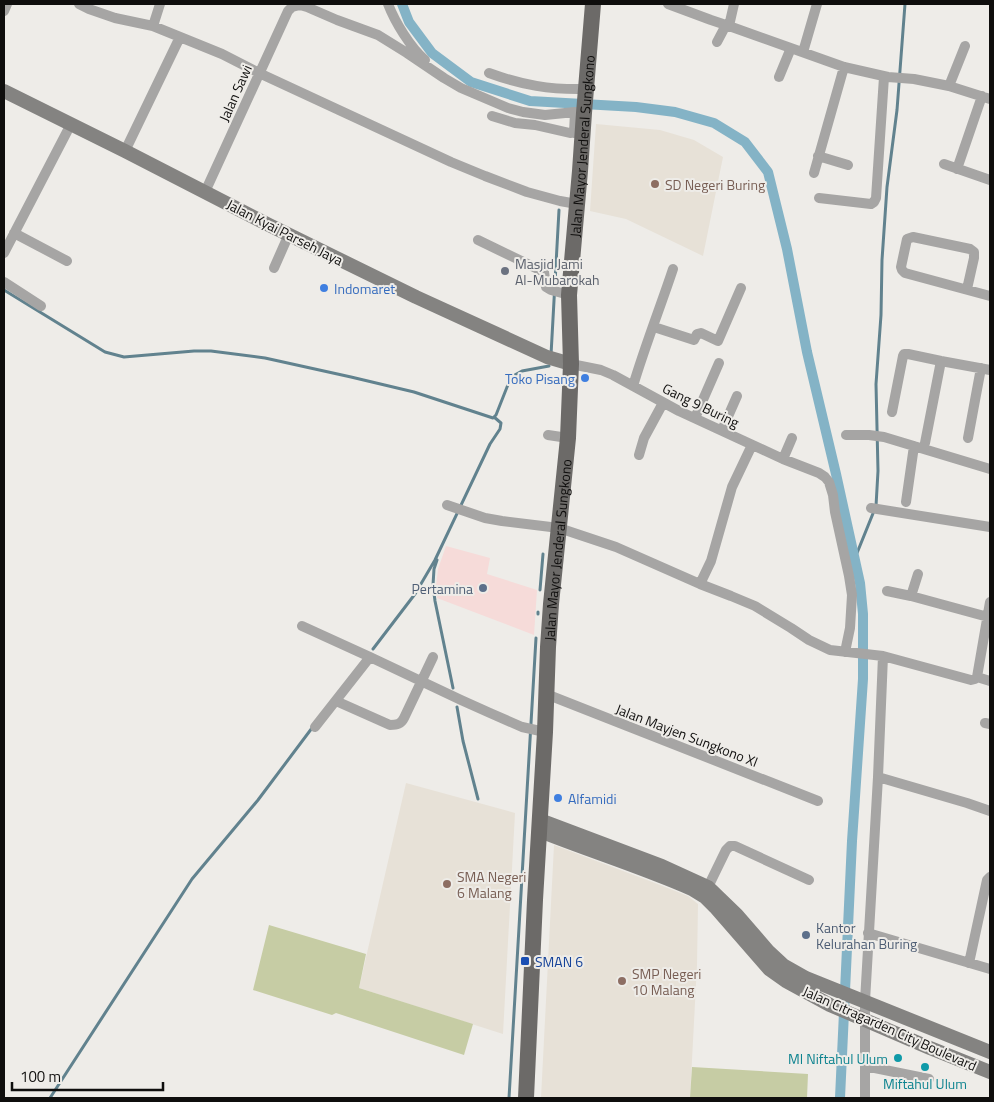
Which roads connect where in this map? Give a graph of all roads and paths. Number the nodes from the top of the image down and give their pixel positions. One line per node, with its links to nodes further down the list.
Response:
1 (7, 4): 10 (street)
2 (79, 4): 12 (street)
3 (160, 4): 12 (street)
4 (388, 4): 23 (street)
5 (592, 4): 26 (main road, Jalan Mayor Jenderal Sungkono)
6 (668, 4): 11 (street)
7 (734, 4): 11 (street)
8 (817, 4): 17 (street)
9 (290, 5): 20 (street, Jalan Sawi); 23 (street)
10 (4, 11)
11 (728, 25): 14 (street); 16 (street)
12 (153, 26): 13 (street)
13 (180, 37): 20 (street); 32 (street)
14 (717, 42)
15 (965, 46): 24 (street)
16 (791, 48): 17 (street); 21 (street)
17 (803, 52): 18 (street)
18 (844, 67): 22 (street); 33 (street)
19 (488, 72): 26 (street)
20 (259, 73): 39 (street, Jalan Sawi); 41 (street)
21 (780, 77)
22 (886, 77): 24 (street); 40 (street)
23 (444, 78): 28 (street)
24 (950, 86): 27 (street)
25 (4, 91): 30 (main road, Jalan Kyai Parseh Jaya)
26 (586, 91): 28 (main road, Jalan Mayor Jenderal Sungkono)
27 (986, 98): 36 (street)
28 (572, 113): 31 (main road, Jalan Mayor Jenderal Sungkono)
29 (492, 116): 31 (street)
30 (71, 124): 32 (main road, Jalan Kyai Parseh Jaya); 42 (street)
31 (572, 132): 41 (main road, Jalan Mayor Jenderal Sungkono)
32 (125, 151): 39 (main road, Jalan Kyai Parseh Jaya)
33 (818, 156): 35 (street); 37 (street)
34 (944, 164): 36 (street)
35 (848, 165)
36 (957, 169): 38 (street)
37 (814, 173)
38 (990, 180)
39 (206, 192): 43 (main road, Jalan Kyai Parseh Jaya)
40 (819, 198)
41 (569, 203): 52 (main road, Jalan Mayor Jenderal Sungkono)
42 (14, 233): 45 (street); 46 (street)
43 (289, 234): 47 (street); 58 (main road, Jalan Kyai Parseh Jaya)
44 (478, 240): 52 (street)
45 (4, 253)
46 (67, 261)
47 (274, 268)
48 (673, 269): 55 (street)
49 (4, 282): 54 (street)
50 (741, 288): 55 (street)
51 (967, 290): 51 (street); 53 (street)
52 (560, 293): 58 (main road, Jalan Mayor Jenderal Sungkono)
53 (990, 296)
54 (41, 306)
55 (654, 327): 60 (street)
56 (942, 361): 59 (street); 63 (street); 69 (street)
57 (719, 362): 64 (street)
58 (571, 364): 60 (street, Gang 9 Buring); 78 (main road, Jalan Mayor Jenderal Sungkono)
59 (986, 369): 68 (street)
60 (633, 386): 62 (street, Gang 9 Buring)
61 (736, 396): 65 (street)
62 (662, 403): 64 (street, Gang 9 Buring); 72 (street)
63 (892, 412)
64 (695, 418): 65 (street, Gang 9 Buring)
65 (722, 430): 70 (street, Gang 9 Buring)
66 (846, 435): 71 (street)
67 (792, 438): 73 (street)
68 (968, 438)
69 (925, 443)
70 (752, 445): 73 (street, Gang 9 Buring); 81 (street)
71 (914, 446): 74 (street); 75 (street)
72 (639, 455)
73 (784, 459): 87 (street, Gang 9 Buring)
74 (990, 469)
75 (906, 502)
76 (456, 508): 78 (street)
77 (875, 509): 79 (street)
78 (550, 527): 81 (street); 94 (main road, Jalan Mayor Jenderal Sungkono)
79 (990, 527)
80 (918, 574): 83 (street)
81 (700, 584): 87 (street)
82 (887, 591): 83 (street)
83 (911, 596): 85 (street)
84 (990, 602): 85 (street)
85 (988, 617): 91 (street)
86 (302, 626): 89 (street)
87 (846, 652): 88 (street)
88 (880, 656): 91 (street); 98 (street)
89 (370, 657): 92 (street); 95 (street)
90 (433, 657): 92 (street)
91 (977, 677): 93 (street)
92 (422, 681): 95 (street); 97 (street)
93 (990, 681)
94 (546, 694): 97 (main road, Jalan Mayor Jenderal Sungkono); 99 (street, Jalan Mayjen Sungkono XI)
95 (336, 702): 96 (street)
96 (315, 727)
97 (540, 731): 101 (main road, Jalan Mayor Jenderal Sungkono)
98 (878, 777): 100 (street); 105 (street)
99 (818, 801)
100 (990, 811)
101 (540, 826): 104 (main road, Jalan Citragarden City Boulevard); 109 (main road, Jalan Citragarden City Boulevard); 114 (main road, Jalan Mayor Jenderal Sungkono)
102 (990, 877): 106 (street)
103 (809, 880): 104 (street)
104 (708, 887): 108 (main road, Jalan Citragarden City Boulevard)
105 (868, 933): 106 (street); 108 (street)
106 (969, 963): 107 (street)
107 (990, 969)
108 (862, 1000): 109 (street); 110 (main road, Jalan Citragarden City Boulevard)
109 (861, 1018): 111 (street); 112 (main road, Jalan Citragarden City Boulevard)
110 (990, 1052)
111 (865, 1066): 113 (street); 115 (street)
112 (990, 1072)
113 (929, 1079)
114 (526, 1098)
115 (865, 1098)

